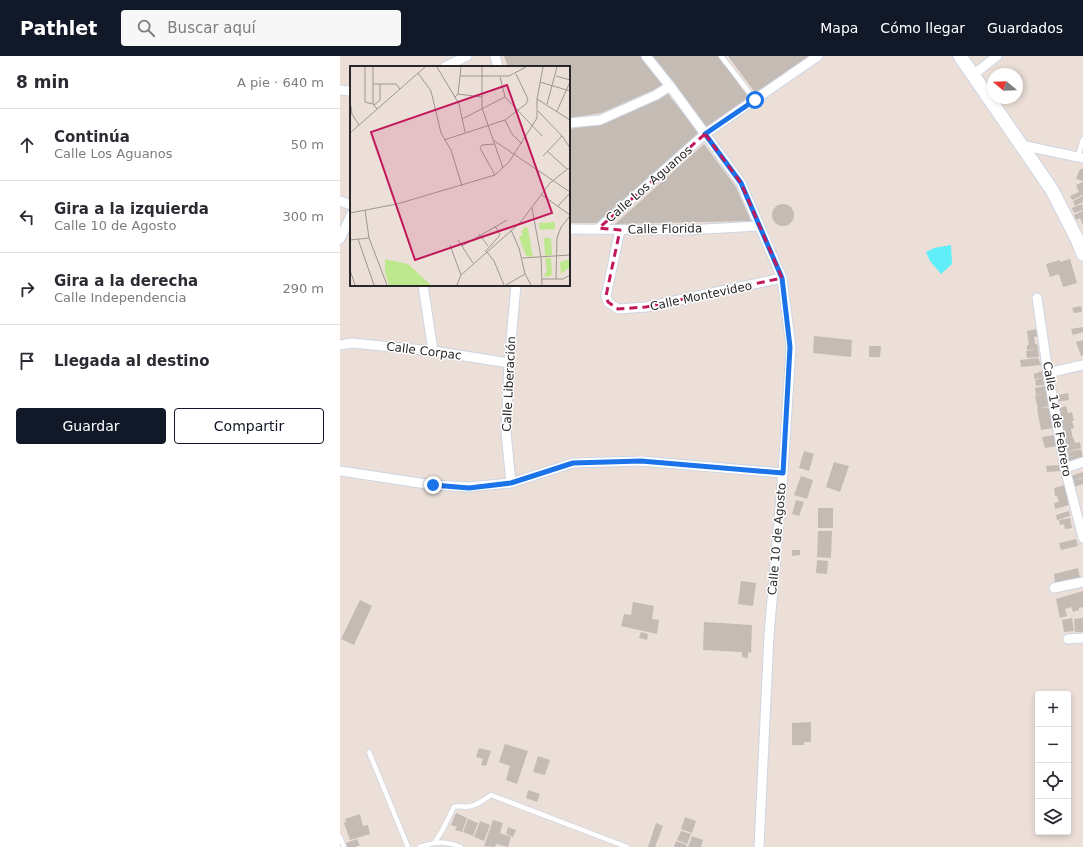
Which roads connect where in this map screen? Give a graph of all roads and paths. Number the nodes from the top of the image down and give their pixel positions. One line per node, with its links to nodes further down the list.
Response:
1 (467, 56): 8 (street)
2 (495, 56): 9 (street)
3 (646, 56): 11 (street, Calle 10 de Agosto)
4 (721, 56): 14 (lane)
5 (818, 56): 14 (street, Calle Los Aguanos)
6 (960, 56): 10 (main road)
7 (997, 56): 10 (street)
8 (447, 66)
9 (498, 66)
10 (973, 75): 18 (main road)
11 (670, 86): 15 (street); 16 (street, Calle 10 de Agosto)
12 (340, 90): 13 (street)
13 (350, 91)
14 (755, 100): 16 (street, Calle Los Aguanos)
15 (570, 123)
16 (705, 134): 23 (street, Calle 10 de Agosto); 24 (street, Calle Los Aguanos)
17 (1083, 139): 19 (lane)
18 (1021, 145): 19 (street); 28 (main road)
19 (1081, 158)
20 (340, 201): 21 (street)
21 (350, 205)
22 (350, 217): 27 (street)
23 (760, 226): 26 (street, Calle Florida); 29 (street, Calle 10 de Agosto)
24 (599, 228): 25 (street, Calle Florida); 26 (street, Calle Florida)
25 (570, 229)
26 (620, 230): 29 (street, Calle Montevideo)
27 (340, 239)
28 (1083, 254)
29 (782, 278): 41 (street, Calle 10 de Agosto)
30 (423, 286): 34 (street)
31 (516, 286): 35 (street, Calle Liberación)
32 (1037, 298): 37 (street, Calle 14 de Febrero)
33 (340, 345): 34 (street, Calle Corpac)
34 (433, 351): 35 (street, Calle Corpac)
35 (509, 363): 42 (street, Calle Liberación)
36 (1083, 365): 37 (street)
37 (1048, 373): 39 (street, Calle 14 de Febrero)
38 (1083, 462): 39 (street)
39 (1065, 468): 43 (street, Calle 14 de Febrero)
40 (340, 471): 42 (street)
41 (783, 473): 42 (street); 57 (street, Calle 10 de Agosto)
42 (511, 483)
43 (1083, 538)
44 (1083, 582): 45 (street)
45 (1054, 588)
46 (1083, 638): 47 (street)
47 (1068, 639)
48 (369, 752): 53 (lane)
49 (340, 837): 52 (lane)
50 (435, 842): 51 (lane); 54 (lane); 56 (lane)
51 (448, 845): 55 (lane)
52 (344, 847)
53 (408, 847)
54 (420, 847)
55 (461, 847)
56 (626, 847)
57 (759, 847)

